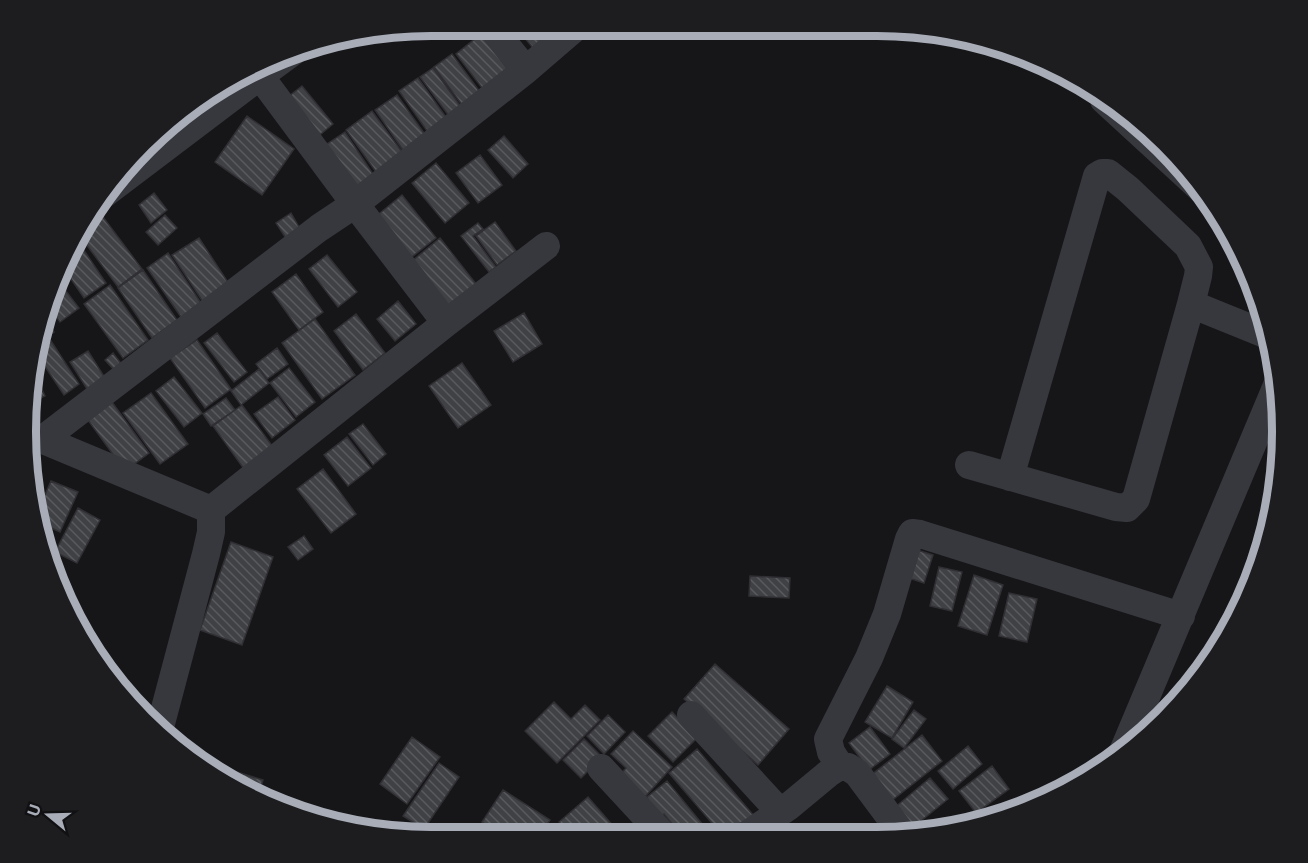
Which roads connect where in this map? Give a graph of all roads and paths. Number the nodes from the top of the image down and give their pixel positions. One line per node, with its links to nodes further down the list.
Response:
1 (498, 36): 3 (street)
2 (566, 36): 3 (street)
3 (526, 70): 7 (street)
4 (259, 76): 7 (street)
5 (242, 85): 6 (street)
6 (137, 168)
7 (355, 204): 10 (street); 13 (street)
8 (546, 246): 10 (street)
9 (1191, 304): 11 (street); 15 (street); 15 (street)
10 (446, 322): 16 (street)
11 (1260, 332)
12 (1271, 401): 17 (street)
13 (36, 437): 16 (street)
14 (969, 465): 15 (street)
15 (1010, 477)
16 (211, 510): 19 (street)
17 (1181, 616): 20 (street); 21 (street)
18 (691, 715): 23 (street)
19 (162, 720)
20 (1130, 734)
21 (840, 766): 23 (street); 24 (street)
22 (600, 768): 25 (street)
23 (780, 812): 26 (street)
24 (896, 826)
25 (655, 827)
26 (758, 827)

